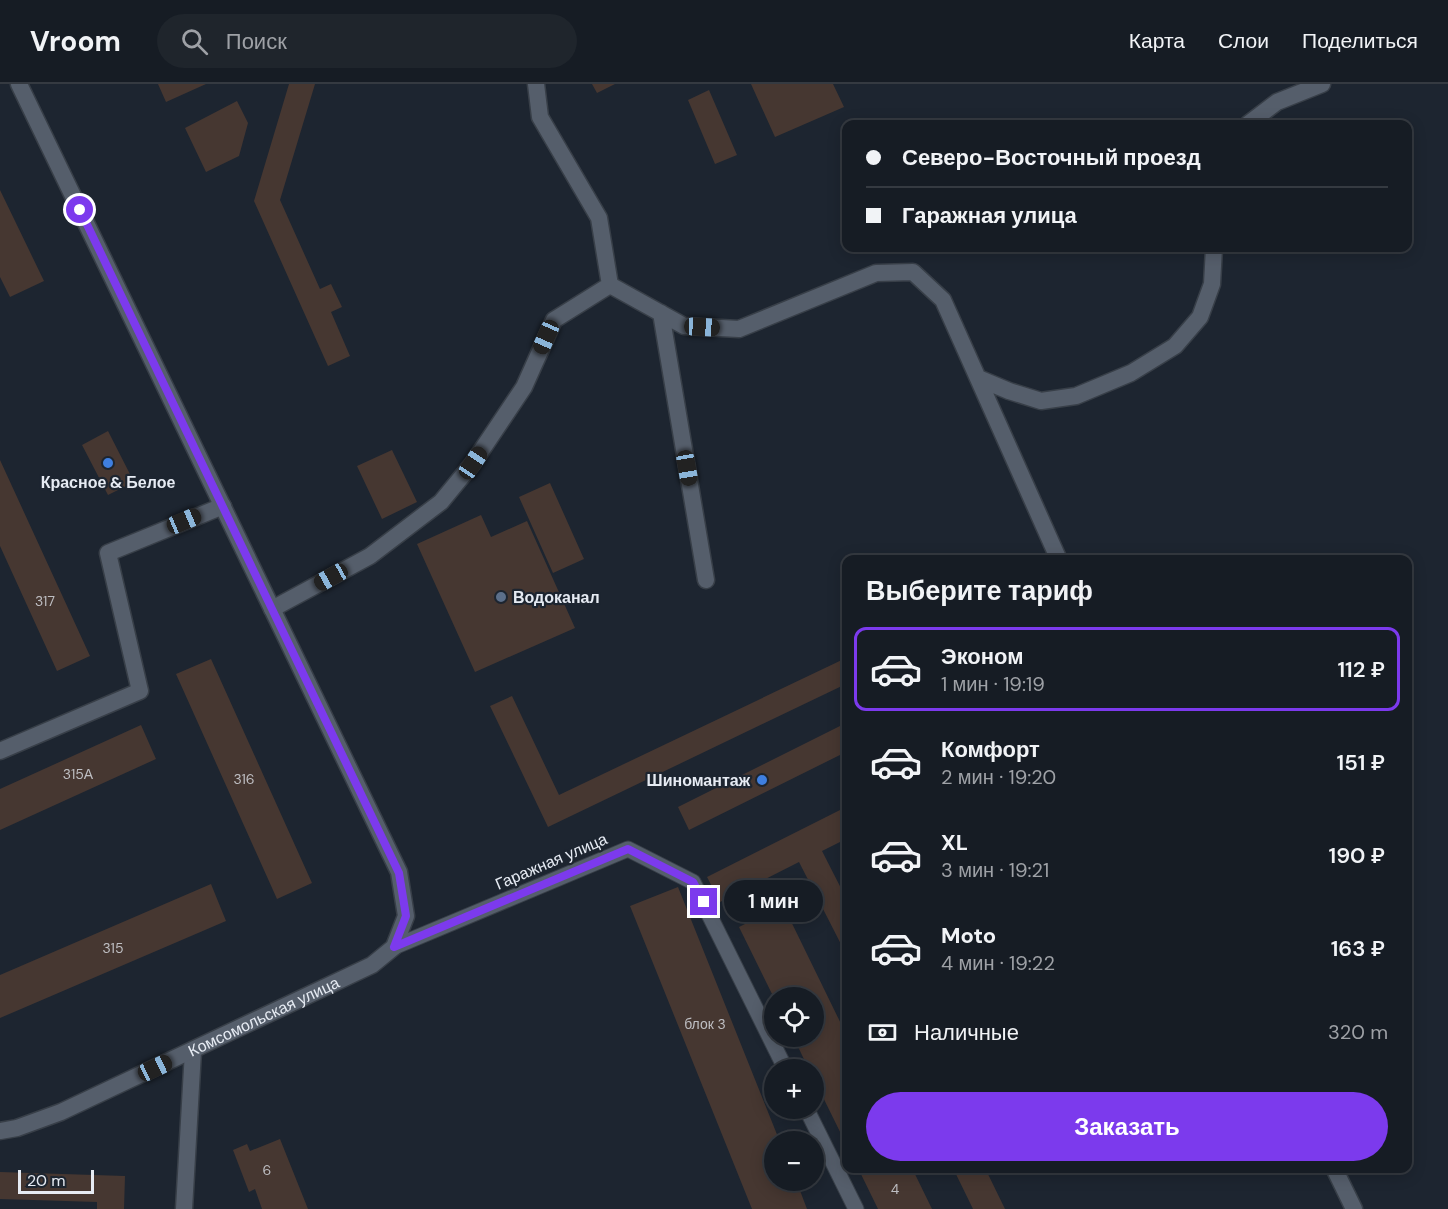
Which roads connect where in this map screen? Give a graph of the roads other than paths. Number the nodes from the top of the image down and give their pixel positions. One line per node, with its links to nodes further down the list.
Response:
1 (19, 84): 9 (street)
2 (536, 84): 6 (street)
3 (1322, 84): 4 (street)
4 (1253, 120)
5 (1214, 252): 8 (street)
6 (610, 285): 7 (street); 12 (street)
7 (661, 313): 8 (street); 11 (street)
8 (978, 378): 10 (street)
9 (223, 506): 12 (street); 13 (street)
10 (1057, 555)
11 (706, 580)
12 (272, 609): 14 (street)
13 (0, 751)
14 (394, 947): 15 (street, Комсомольская улица); 16 (lane, Гаражная улица)
15 (193, 1051): 18 (street, Комсомольская улица); 20 (street)
16 (781, 1059)
17 (811, 1119): 21 (lane)
18 (0, 1131)
19 (1336, 1173): 22 (street)
20 (184, 1209)
21 (856, 1209)
22 (1354, 1209)

